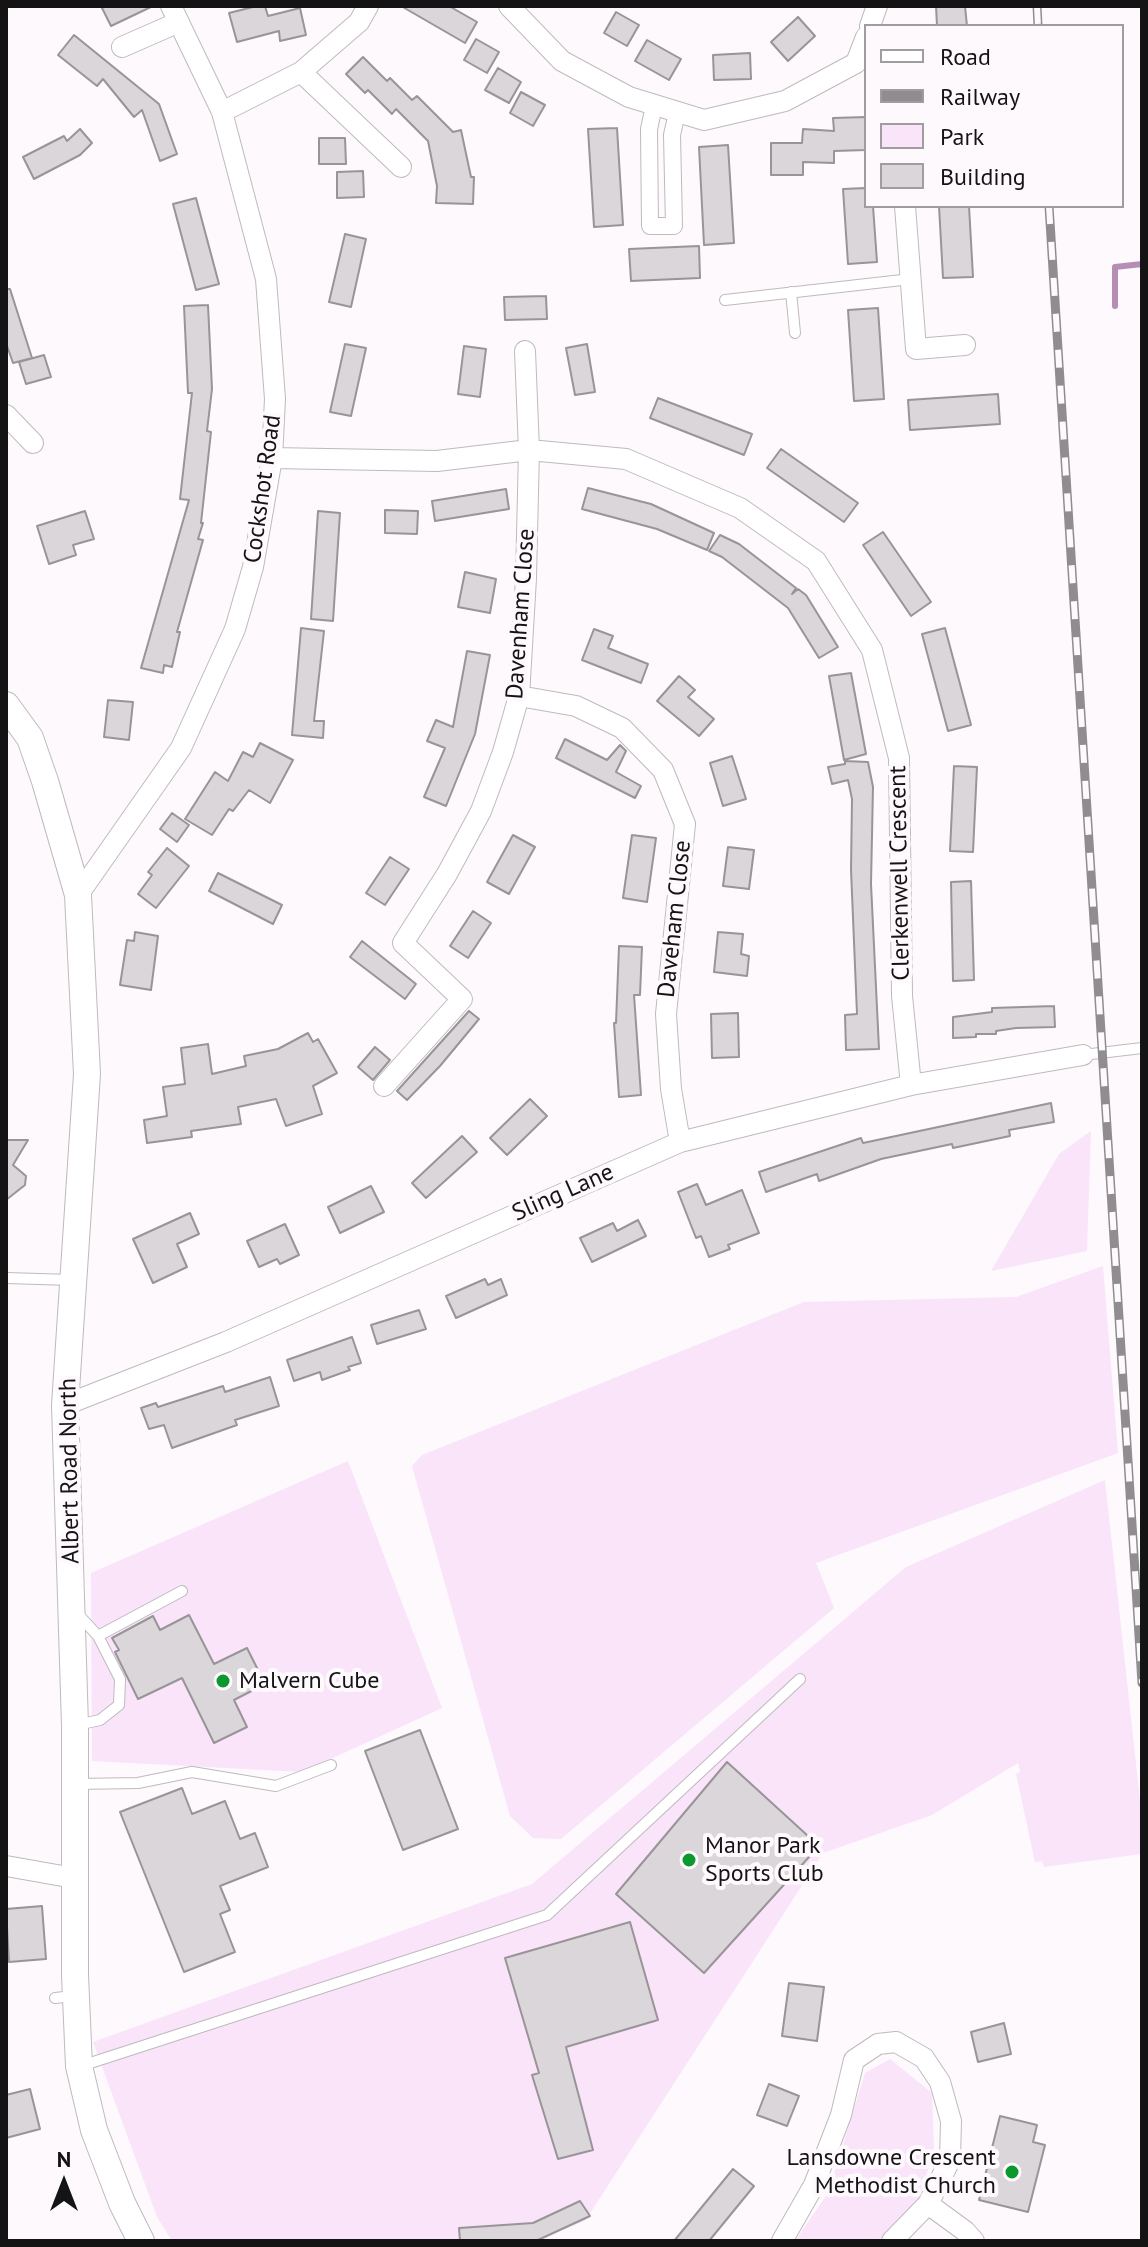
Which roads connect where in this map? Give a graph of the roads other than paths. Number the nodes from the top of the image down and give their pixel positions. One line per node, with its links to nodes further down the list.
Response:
1 (368, 6): 6 (street)
2 (509, 6): 7 (street)
3 (175, 14): 4 (street); 8 (street, Cockshot Road)
4 (122, 47)
5 (861, 67): 9 (street)
6 (301, 72): 8 (street); 10 (street)
7 (654, 106): 9 (street); 9 (street)
8 (222, 112): 21 (street, Cockshot Road)
9 (677, 113)
10 (401, 167)
11 (905, 208): 12 (street)
12 (911, 279): 13 (lane); 16 (street)
13 (791, 292): 14 (lane); 15 (lane)
14 (725, 300)
15 (795, 333)
16 (965, 345)
17 (525, 351): 20 (street)
18 (6, 415): 19 (street)
19 (33, 443)
20 (529, 450): 21 (street, Clerkenwell Crescent); 22 (street, Davenham Close); 27 (street, Clerkenwell Crescent)
21 (272, 458): 24 (street, Cockshot Road)
22 (519, 696): 28 (street, Davenham Close); 29 (street, Daveham Close)
23 (6, 705): 24 (street, Albert Road North)
24 (78, 895): 31 (street, Albert Road North)
25 (1142, 1048): 26 (lane)
26 (1083, 1055): 27 (street, Sling Lane)
27 (911, 1085): 29 (street, Sling Lane)
28 (384, 1086)
29 (680, 1142): 32 (street, Sling Lane)
30 (6, 1278): 31 (lane)
31 (74, 1280): 32 (street, Albert Road North)
32 (65, 1405): 34 (street, Albert Road North)
33 (182, 1591): 35 (lane)
34 (72, 1607): 35 (lane); 37 (street, Albert Road North)
35 (98, 1636): 37 (lane)
36 (800, 1679): 42 (lane)
37 (75, 1726): 39 (street, Albert Road North)
38 (331, 1765): 39 (lane)
39 (74, 1784): 41 (street, Albert Road North)
40 (6, 1866): 41 (street)
41 (74, 1878): 42 (street, Albert Road North)
42 (79, 2066): 44 (street, Albert Road North)
43 (928, 2204): 45 (street); 46 (street); 47 (street)
44 (141, 2241)
45 (782, 2241)
46 (892, 2241)
47 (974, 2241)

